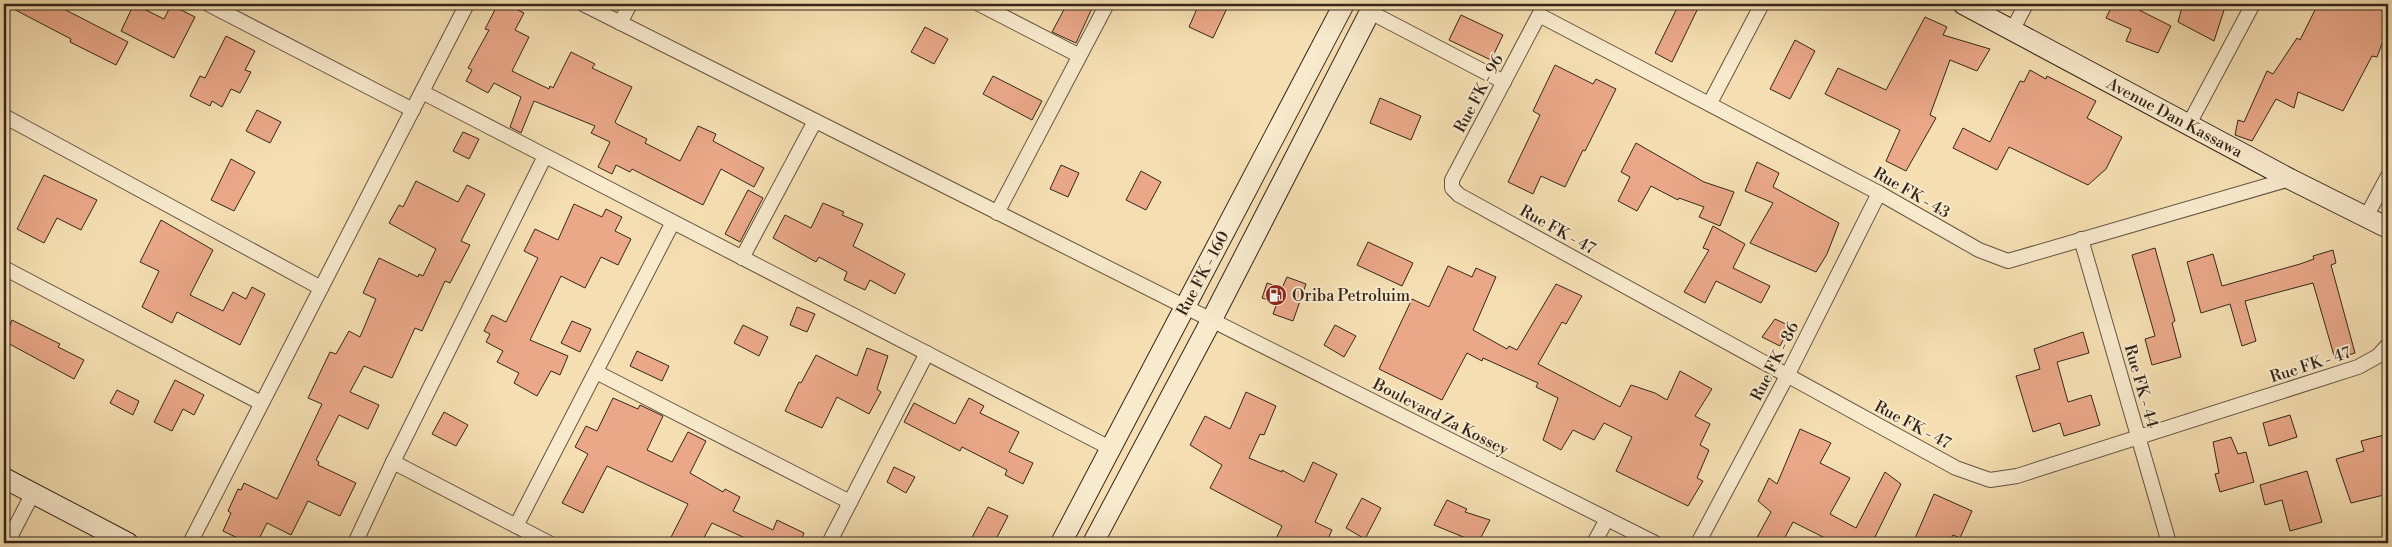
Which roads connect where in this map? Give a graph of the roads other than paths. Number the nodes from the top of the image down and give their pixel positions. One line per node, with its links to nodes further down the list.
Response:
1 (208, 4): 20 (street)
2 (467, 4): 18 (street)
3 (583, 4): 14 (street, Boulevard Za Kossey)
4 (630, 4): 14 (street)
5 (979, 4): 16 (street)
6 (1107, 4): 16 (street)
7 (1344, 4): 37 (main road, Rue FK - 160)
8 (1762, 4): 19 (street)
9 (1963, 4): 15 (main road, Avenue Dan Kassawa)
10 (2026, 4): 15 (street)
11 (2253, 4): 23 (street)
12 (1372, 8): 17 (street); 38 (main road, Rue FK - 160)
13 (1539, 15): 17 (street, Rue FK - 96); 19 (street, Rue FK - 43)
14 (620, 23): 22 (street, Boulevard Za Kossey)
15 (2013, 29): 23 (main road, Avenue Dan Kassawa)
16 (1078, 56): 29 (street)
17 (1504, 82): 27 (street, Rue FK - 96)
18 (422, 92): 20 (street); 24 (street)
19 (1710, 103): 28 (street, Rue FK - 43)
20 (413, 110): 36 (street)
21 (4, 116): 36 (street)
22 (815, 121): 29 (street, Boulevard Za Kossey); 34 (street)
23 (2188, 124): 26 (main road, Avenue Dan Kassawa)
24 (545, 156): 31 (street); 46 (street)
25 (2388, 176): 30 (street)
26 (2290, 179): 30 (main road, Avenue Dan Kassawa); 33 (street, Rue FK - 43)
27 (1452, 188): 42 (street, Rue FK - 47)
28 (1879, 193): 33 (street, Rue FK - 43); 42 (street, Rue FK - 86)
29 (997, 213): 37 (street, Boulevard Za Kossey)
30 (2366, 217): 32 (main road, Avenue Dan Kassawa)
31 (673, 222): 34 (street); 41 (street)
32 (2388, 228)
33 (2081, 239): 44 (street, Rue FK - 44)
34 (742, 258): 40 (street)
35 (4, 268): 43 (street)
36 (321, 288): 43 (street)
37 (1184, 307): 38 (street, Boulevard Za Kossey); 45 (main road, Rue FK - 160)
38 (1212, 321): 50 (street, Boulevard Za Kossey); 59 (main road, Rue FK - 160)
39 (2388, 345): 44 (street, Rue FK - 47)
40 (928, 353): 45 (street); 49 (street)
41 (596, 372): 49 (street); 51 (street)
42 (1787, 376): 44 (street, Rue FK - 47); 62 (street, Rue FK - 86)
43 (261, 403): 54 (street)
44 (2139, 437): 63 (street, Rue FK - 44)
45 (1110, 448): 58 (main road, Rue FK - 160)
46 (394, 462): 51 (street); 55 (street)
47 (4, 478): 48 (main road)
48 (33, 493): 52 (street); 53 (main road)
49 (850, 502): 57 (street)
50 (1607, 519): 60 (street); 61 (street, Boulevard Za Kossey)
51 (516, 526): 56 (street)
52 (7, 543)
53 (128, 543)
54 (190, 543)
55 (355, 543)
56 (549, 543)
57 (829, 543)
58 (1061, 543)
59 (1093, 543)
60 (1594, 543)
61 (1655, 543)
62 (1698, 543)
63 (2169, 543)

